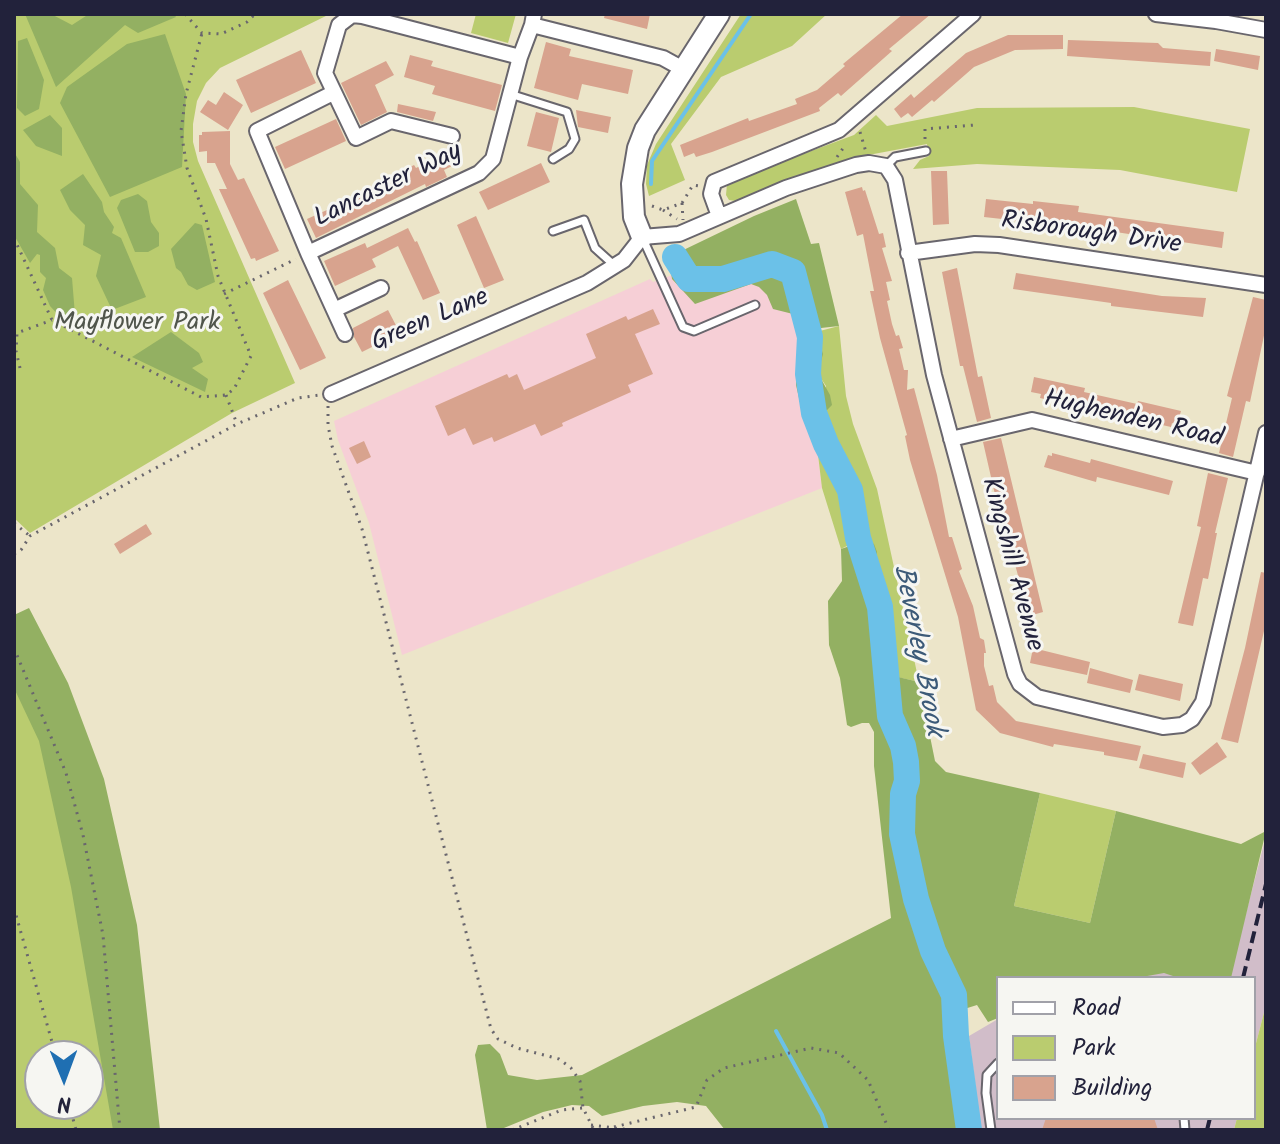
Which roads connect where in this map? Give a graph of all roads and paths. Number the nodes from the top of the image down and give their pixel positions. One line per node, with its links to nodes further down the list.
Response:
1 (185, 14): 9 (path)
2 (255, 14): 9 (path)
3 (719, 14): 11 (street)
4 (973, 14): 14 (street)
5 (1156, 14): 8 (street)
6 (371, 16): 10 (street); 12 (street)
7 (533, 20): 10 (street, Lancaster Way); 11 (street)
8 (1266, 30)
9 (202, 33): 35 (path)
10 (520, 57): 13 (street, Lancaster Way)
11 (683, 69): 23 (street)
12 (333, 93): 16 (street); 30 (street)
13 (510, 94): 18 (lane); 30 (street, Lancaster Way)
14 (858, 122): 19 (path); 21 (path); 22 (street)
15 (975, 125): 17 (path)
16 (452, 136)
17 (926, 151): 20 (lane)
18 (553, 159)
19 (869, 163): 20 (street); 21 (street)
20 (886, 166): 31 (street, Kingshill Avenue)
21 (834, 172): 25 (street)
22 (711, 187): 24 (path); 25 (street)
23 (633, 206): 24 (path); 28 (street)
24 (663, 210): 26 (path)
25 (719, 216): 28 (street)
26 (683, 222)
27 (553, 231): 32 (lane)
28 (642, 237): 32 (street, Green Lane); 36 (lane)
29 (14, 238): 38 (path)
30 (308, 253): 35 (path); 37 (street, Lancaster Way)
31 (908, 253): 33 (street, Risborough Drive); 45 (street, Kingshill Avenue)
32 (615, 267): 41 (street, Green Lane)
33 (1266, 285)
34 (381, 288): 37 (street)
35 (224, 294): 42 (path)
36 (755, 305)
37 (334, 310): 39 (street, Lancaster Way)
38 (52, 320): 40 (path); 42 (path)
39 (345, 334)
40 (20, 368)
41 (331, 394): 43 (path); 54 (path)
42 (226, 395): 43 (path)
43 (237, 424): 48 (path)
44 (1266, 433): 46 (street, Kingshill Avenue)
45 (951, 439): 46 (street, Hughenden Road); 46 (street, Kingshill Avenue)
46 (1257, 473)
47 (14, 523): 48 (path)
48 (30, 536): 49 (path)
49 (14, 554)
50 (14, 648): 57 (path)
51 (14, 908): 52 (path)
52 (51, 1040)
53 (996, 1065): 62 (lane)
54 (583, 1108): 55 (path); 58 (path)
55 (591, 1125): 56 (path); 59 (path)
56 (614, 1127): 60 (path); 61 (path)
57 (120, 1130)
58 (512, 1130)
59 (594, 1130)
60 (630, 1130)
61 (889, 1130)
62 (991, 1130)

